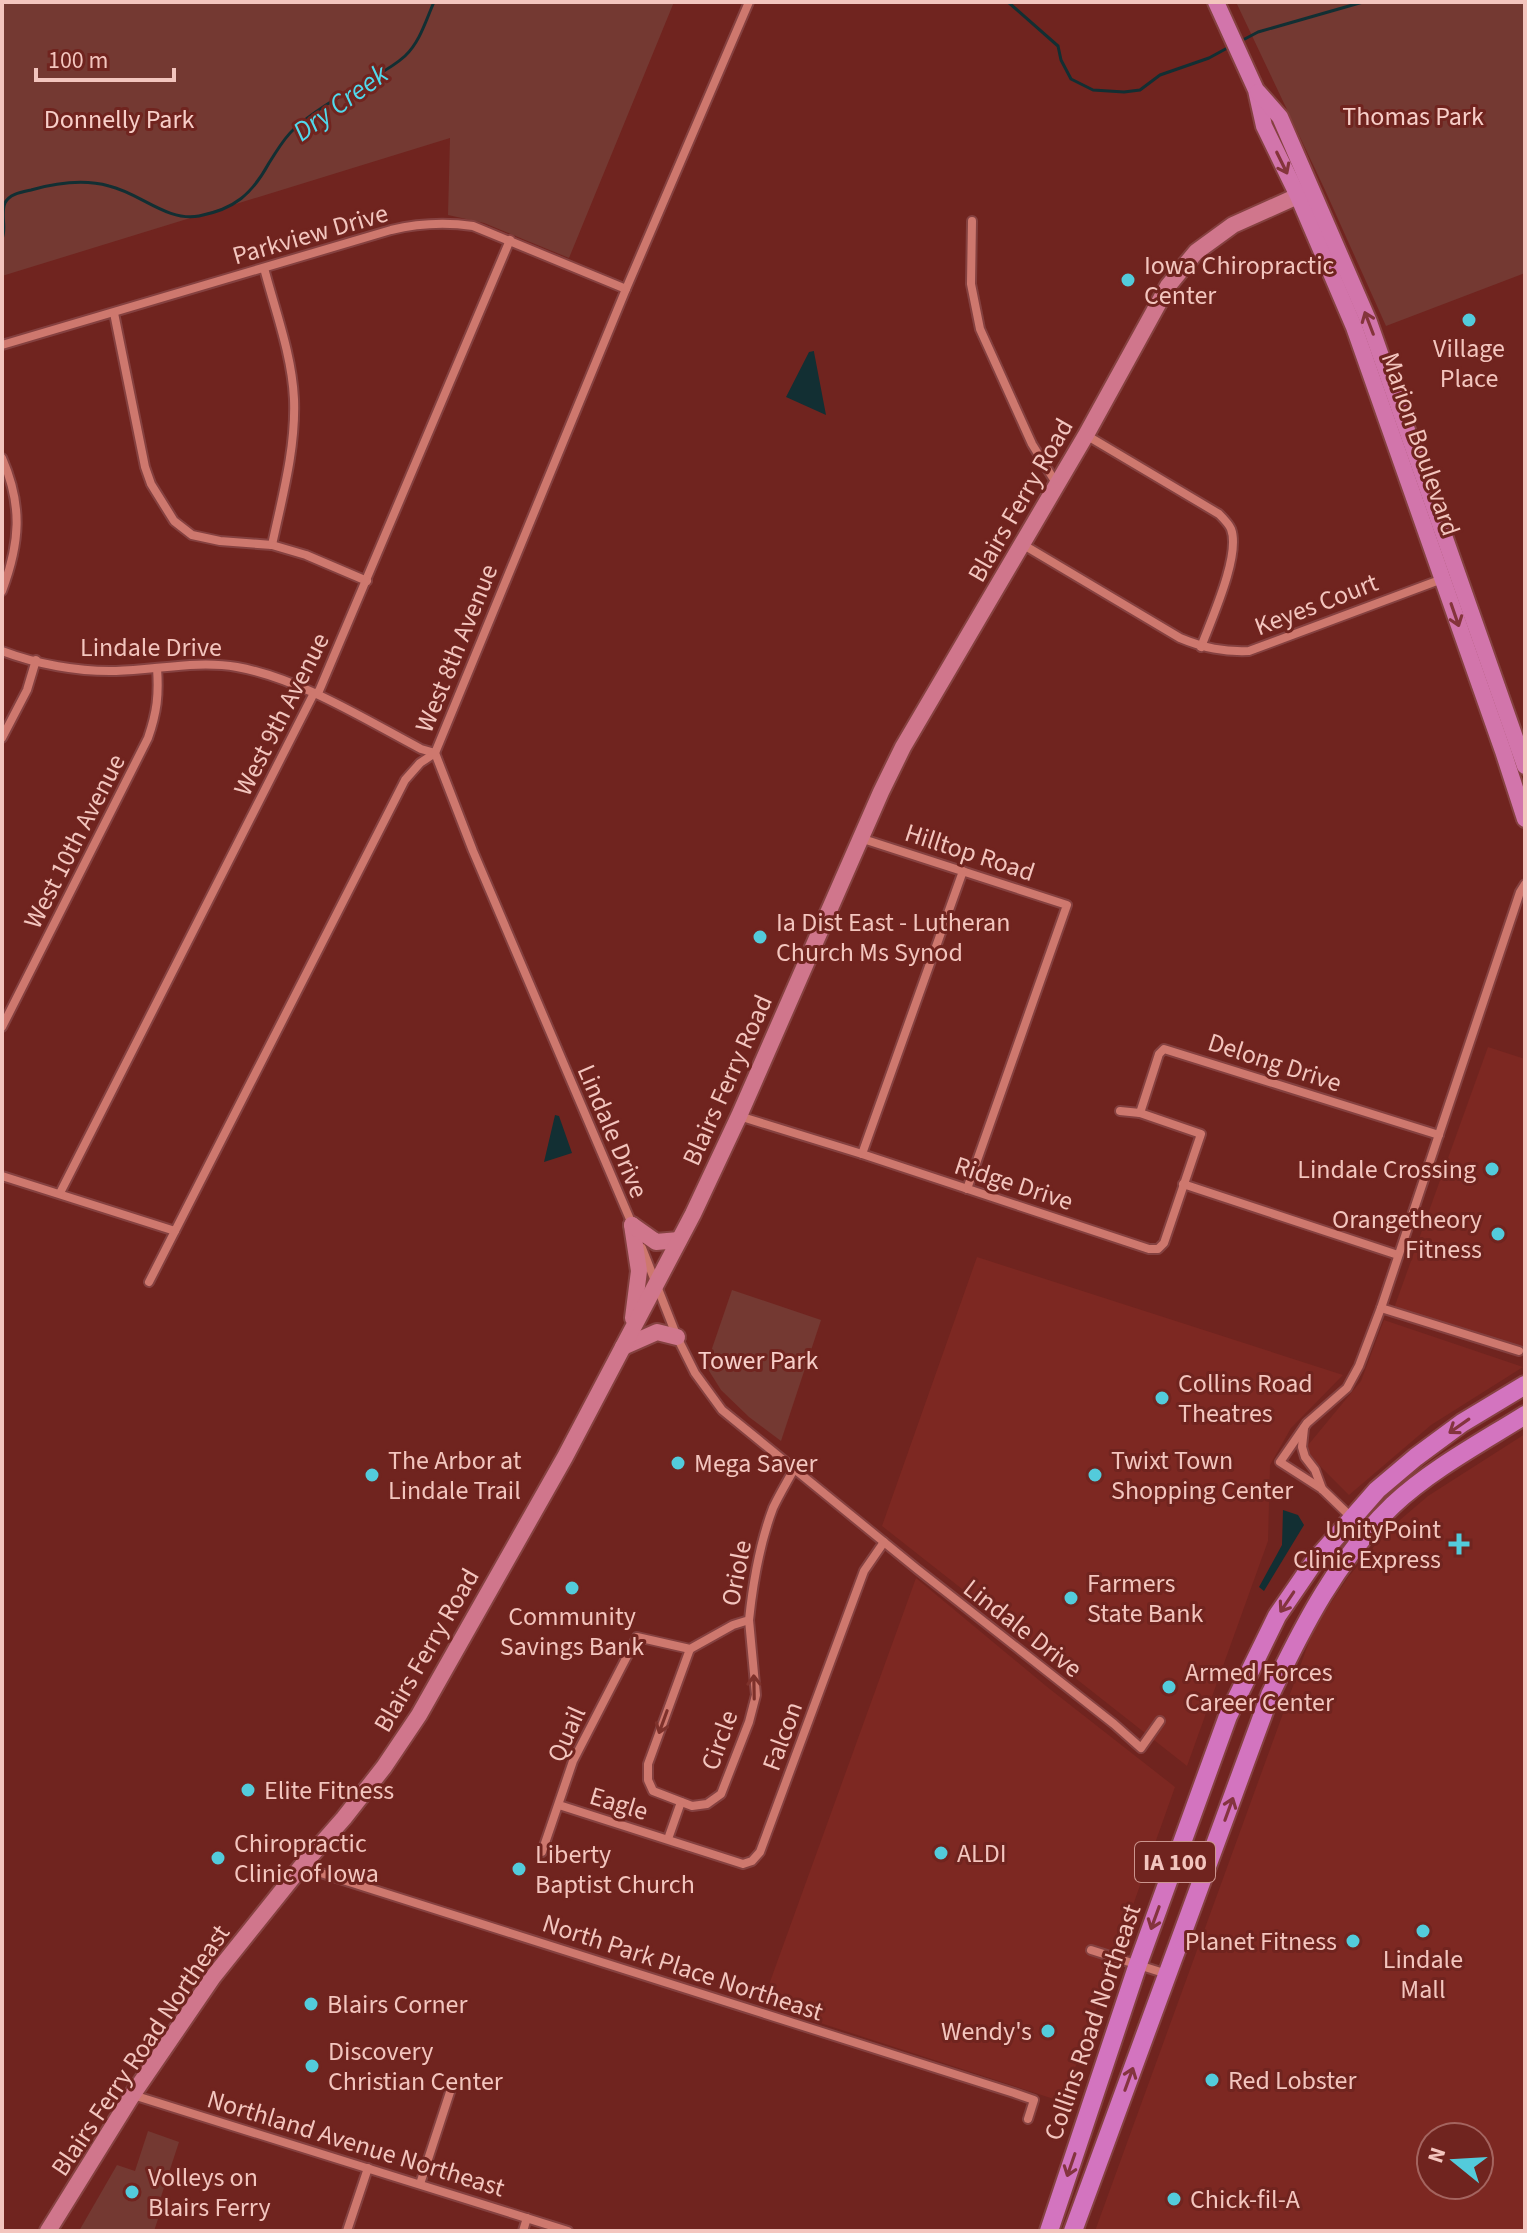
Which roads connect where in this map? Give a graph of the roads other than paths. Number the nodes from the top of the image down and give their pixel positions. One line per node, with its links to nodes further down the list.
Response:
1 (749, 2): 7 (street, West 8th Avenue)
2 (1216, 2): 3 (main road, Marion Boulevard)
3 (1305, 193): 10 (main road, Blairs Ferry Road); 15 (main road, Marion Boulevard)
4 (972, 221): 12 (street)
5 (510, 240): 6 (street, Parkview Drive); 7 (street, Parkview Drive); 16 (street, West 9th Avenue)
6 (264, 268): 8 (street, Parkview Drive); 14 (street)
7 (626, 289): 25 (street, West 8th Avenue)
8 (114, 313): 9 (street, Parkview Drive); 14 (street)
9 (2, 345)
10 (1086, 435): 12 (main road, Blairs Ferry Road); 18 (street)
11 (2, 458): 17 (street)
12 (1057, 484): 13 (main road, Blairs Ferry Road)
13 (1022, 544): 18 (street, Keyes Court); 28 (main road, Blairs Ferry Road)
14 (272, 545): 16 (street)
15 (1450, 576): 18 (street, Keyes Court); 24 (main road, Marion Boulevard)
16 (367, 581): 22 (street, West 9th Avenue)
17 (2, 591)
18 (1201, 647)
19 (2, 651): 20 (street, Lindale Drive)
20 (36, 660): 21 (street, Lindale Drive); 23 (street)
21 (157, 668): 22 (street, Lindale Drive); 33 (street, West 10th Avenue)
22 (313, 695): 25 (street, Lindale Drive); 42 (street, West 9th Avenue)
23 (2, 738)
24 (1515, 746): 26 (main road, Marion Boulevard); 27 (main road, Marion Boulevard)
25 (435, 753): 43 (street, Lindale Drive); 44 (street, West 8th Avenue)
26 (1525, 766)
27 (1525, 819)
28 (860, 838): 29 (street, Hilltop Road); 36 (main road, Blairs Ferry Road)
29 (963, 871): 38 (street); 41 (street, Hilltop Road)
30 (1525, 884): 32 (street)
31 (1525, 899): 32 (street)
32 (1512, 919): 37 (street)
33 (2, 1027)
34 (1120, 1111): 35 (street)
35 (1140, 1113): 37 (street, Delong Drive); 40 (street, Ridge Drive)
36 (739, 1116): 38 (street, Ridge Drive); 45 (main road, Blairs Ferry Road)
37 (1439, 1135): 46 (street)
38 (862, 1154): 41 (street, Ridge Drive)
39 (2, 1176): 42 (street)
40 (1183, 1184): 41 (street, Ridge Drive); 46 (street)
41 (967, 1189)
42 (60, 1193): 44 (street)
43 (632, 1225): 45 (main road); 48 (street, Lindale Drive); 51 (main road)
44 (175, 1231): 47 (street, West 8th Avenue)
45 (679, 1240): 48 (main road, Blairs Ferry Road)
46 (1398, 1255): 49 (street)
47 (149, 1282)
48 (657, 1284): 50 (street, Lindale Drive); 51 (main road, Blairs Ferry Road)
49 (1381, 1308): 52 (street); 55 (street)
50 (677, 1337): 51 (main road); 56 (street, Lindale Drive)
51 (626, 1341): 67 (main road, Blairs Ferry Road)
52 (1519, 1351)
53 (1525, 1385): 58 (highway, Collins Road Northeast / IA 100, one-way to 58)
54 (1525, 1415): 70 (highway, Collins Road Northeast / IA 100, one-way to 54)
55 (1304, 1427): 57 (street); 57 (street)
56 (794, 1469): 59 (street, Lindale Drive); 60 (street, Oriole)
57 (1322, 1489): 58 (street)
58 (1353, 1519): 69 (highway, Collins Road Northeast / IA 100, one-way to 69)
59 (884, 1542): 62 (street, Lindale Drive); 65 (street, Falcon)
60 (749, 1620): 61 (street, Oriole); 63 (street, Circle, one-way to 60)
61 (690, 1649): 63 (street, one-way to 63); 64 (street, Quail)
62 (1160, 1721)
63 (681, 1802): 65 (street)
64 (559, 1805): 65 (street, Eagle); 66 (street, Quail)
65 (668, 1839)
66 (542, 1852)
67 (304, 1864): 72 (main road, Blairs Ferry Road Northeast); 73 (street, North Park Place Northeast)
68 (1091, 1950): 69 (street)
69 (1138, 1964): 70 (street); 81 (highway, Collins Road Northeast / IA 100, one-way to 81)
70 (1168, 1975): 82 (highway, Collins Road Northeast / IA 100, one-way to 70)
71 (451, 2089): 75 (street)
72 (133, 2094): 74 (street, Northland Avenue Northeast); 77 (main road, Blairs Ferry Road Northeast)
73 (1028, 2119)
74 (368, 2168): 75 (street, Northland Avenue Northeast); 78 (street)
75 (420, 2184): 76 (street, Northland Avenue Northeast)
76 (527, 2218): 79 (street); 80 (street, Northland Avenue Northeast)
77 (48, 2231)
78 (347, 2231)
79 (523, 2231)
80 (568, 2231)
81 (1049, 2231)
82 (1073, 2231)

